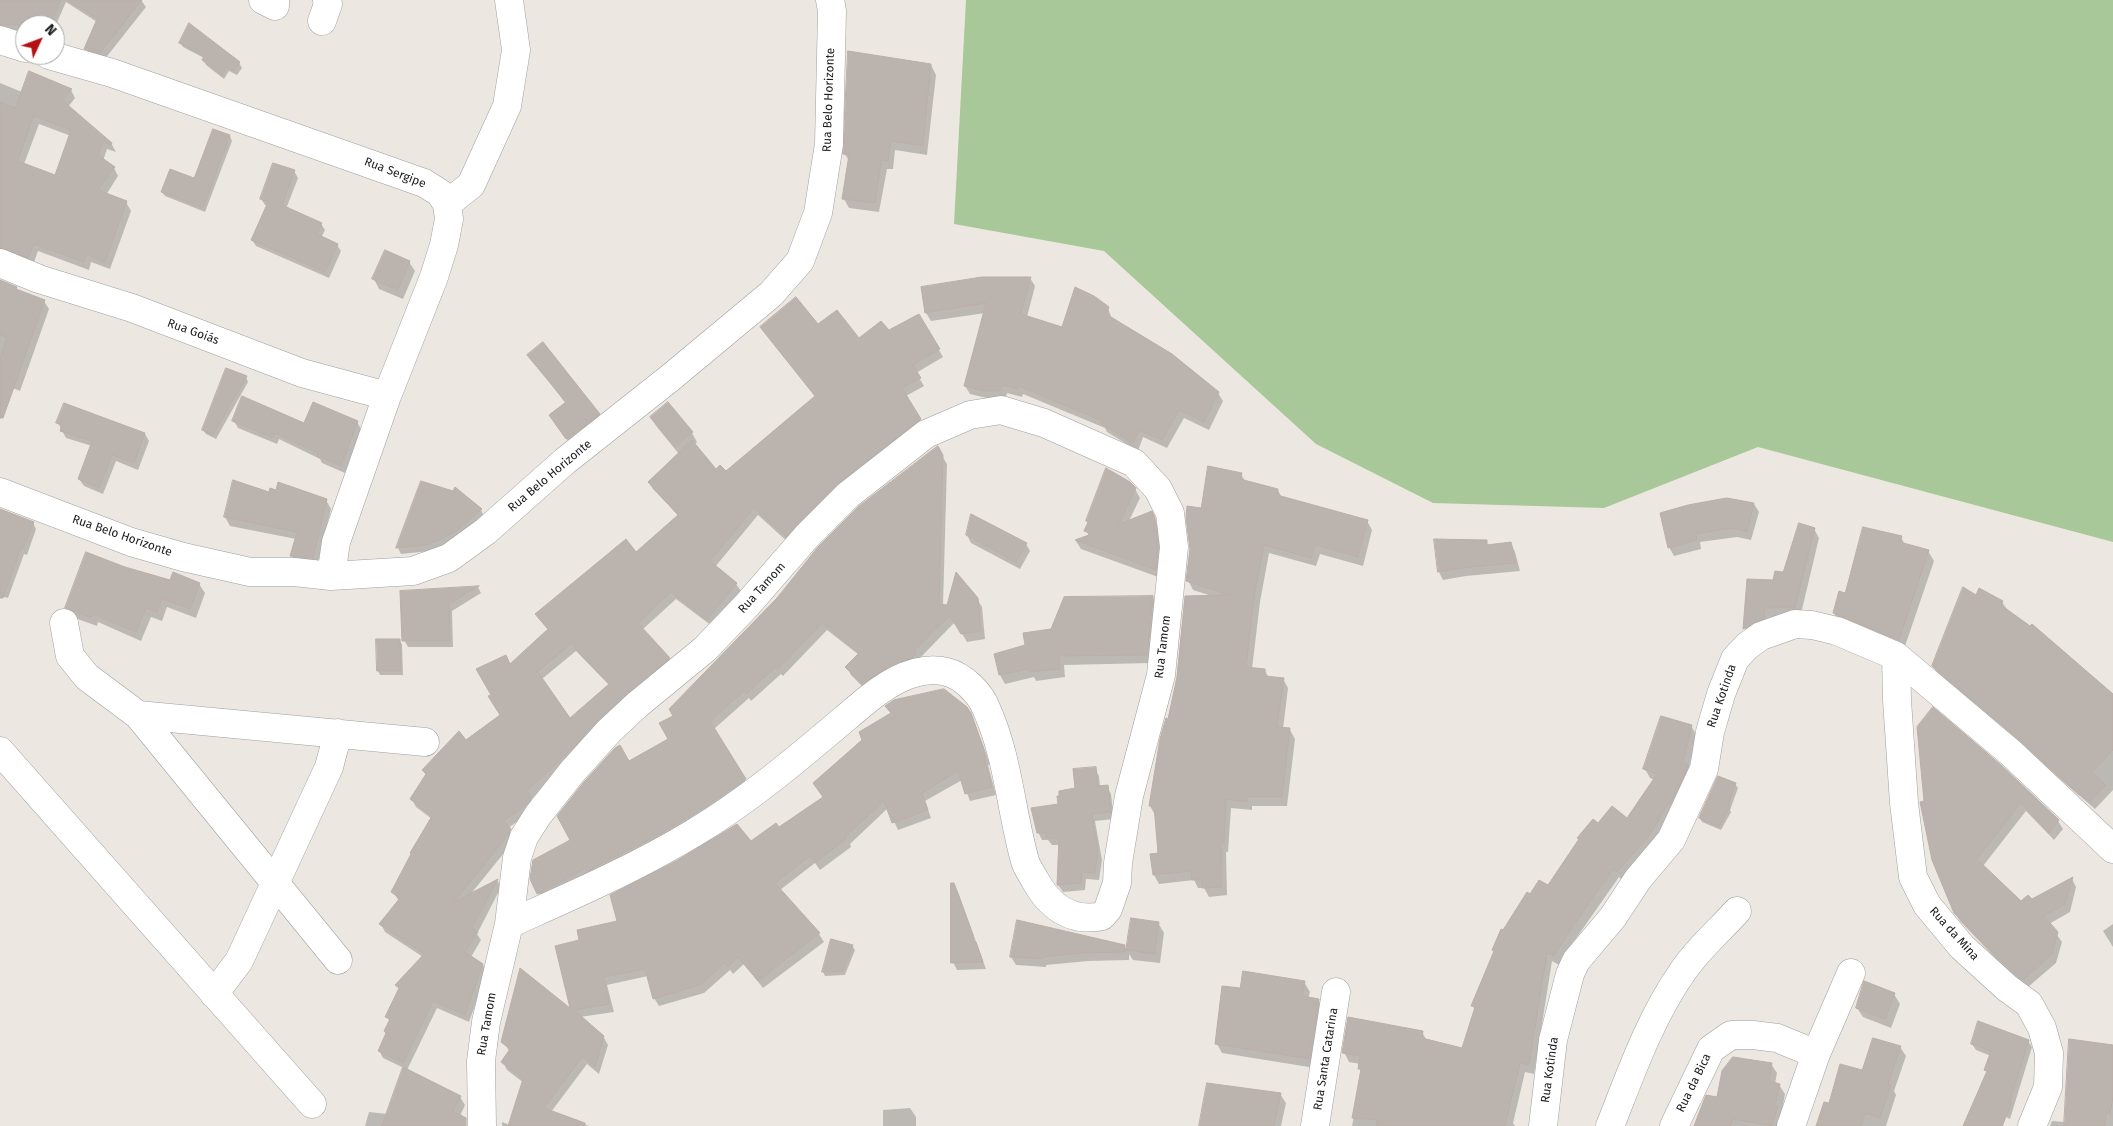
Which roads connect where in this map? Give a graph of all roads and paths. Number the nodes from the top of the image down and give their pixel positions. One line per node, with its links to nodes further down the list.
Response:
1 (263, 0): 2 (street)
2 (275, 0)
3 (508, 0): 8 (street)
4 (830, 0): 12 (street, Rua Belo Horizonte)
5 (0, 40): 6 (street)
6 (15, 45)
7 (65, 59): 8 (street, Rua Sergipe)
8 (447, 204): 10 (street)
9 (0, 262): 10 (street, Rua Goiás)
10 (387, 396): 12 (street)
11 (0, 492): 12 (street, Rua Belo Horizonte)
12 (331, 576)
13 (64, 623): 15 (street)
14 (1896, 656): 19 (street, Rua Kotinda); 31 (street, Rua Kotinda); 35 (street, Rua da Mina)
15 (138, 715): 16 (street); 20 (street)
16 (338, 733): 17 (street); 20 (street)
17 (425, 742)
18 (0, 751): 26 (street)
19 (2113, 849)
20 (276, 884): 23 (street); 26 (street)
21 (1738, 911): 32 (street)
22 (509, 924): 22 (street, Rua Tamom); 29 (street, Rua Tamom)
23 (338, 960)
24 (1851, 973): 27 (street)
25 (1336, 992): 30 (street, Rua Santa Catarina)
26 (214, 994): 28 (street)
27 (1816, 1054): 33 (street, Rua da Bica); 34 (street)
28 (312, 1104)
29 (482, 1126)
30 (1315, 1126)
31 (1543, 1126)
32 (1610, 1126)
33 (1674, 1126)
34 (1792, 1126)
35 (2032, 1126)

